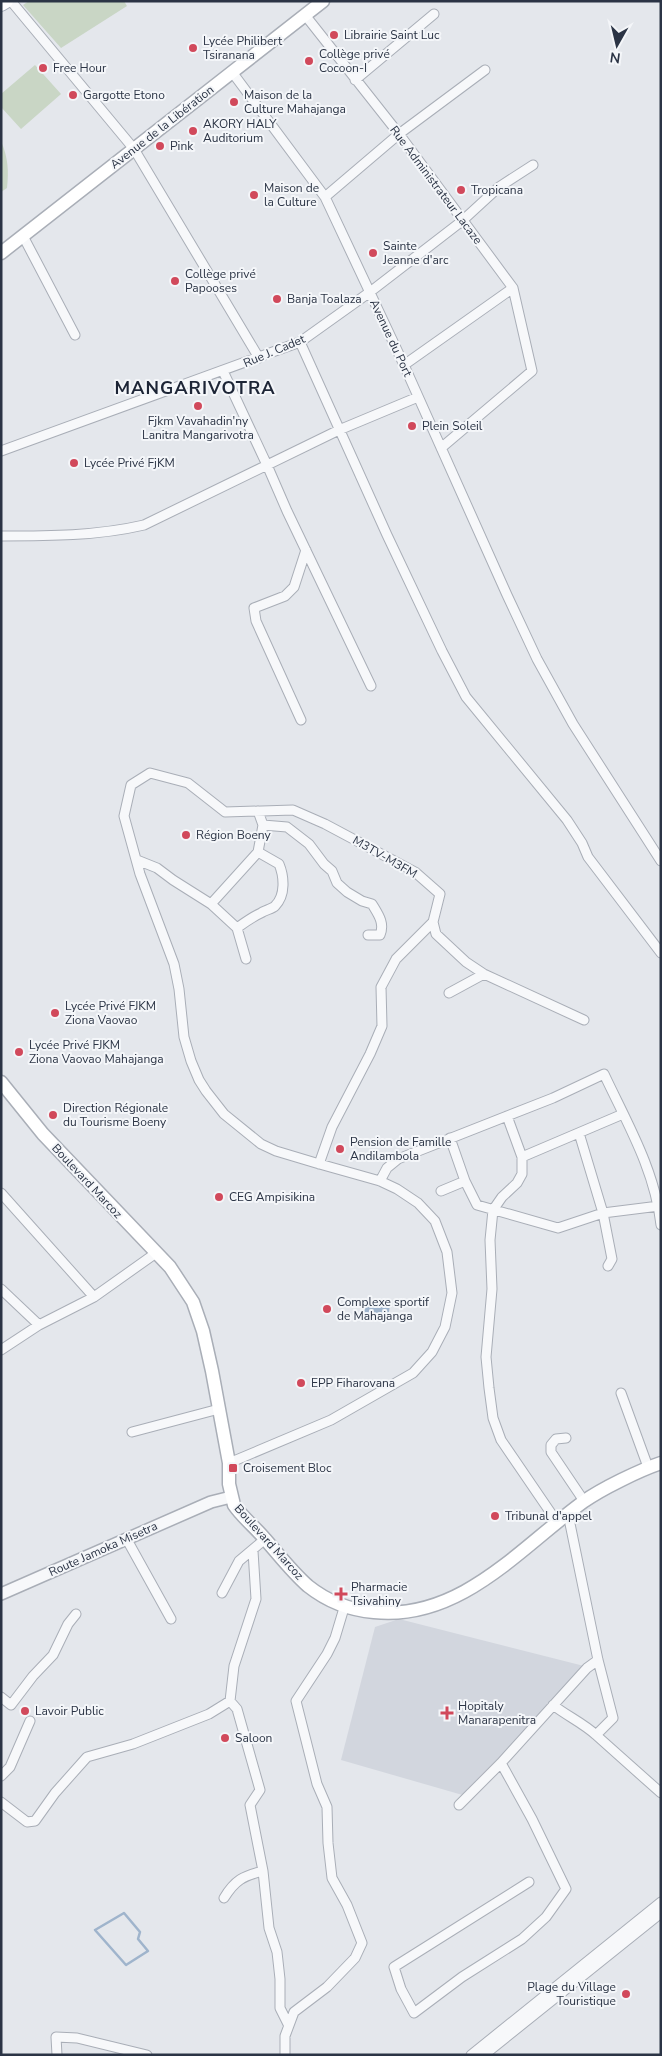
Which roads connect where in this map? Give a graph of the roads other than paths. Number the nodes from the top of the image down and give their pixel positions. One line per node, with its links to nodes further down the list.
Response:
1 (6, 1): 4 (main road)
2 (11, 1): 11 (street)
3 (321, 2): 6 (main road, Avenue de la Libération)
4 (1, 4)
5 (434, 14): 9 (street)
6 (305, 15): 8 (main road, Avenue de la Libération); 9 (street, Rue Administrateur Lacaze)
7 (486, 70): 10 (street)
8 (232, 72): 11 (main road, Avenue de la Libération); 13 (street, Avenue du Port)
9 (355, 80): 10 (street, Rue Administrateur Lacaze)
10 (398, 134): 13 (street); 14 (street, Rue Administrateur Lacaze)
11 (134, 149): 15 (main road, Avenue de la Libération); 21 (street)
12 (533, 165): 14 (street, Rue J. Cadet)
13 (325, 197): 18 (street, Avenue du Port)
14 (462, 221): 17 (street, Rue Administrateur Lacaze); 18 (street, Rue J. Cadet)
15 (23, 236): 16 (main road, Avenue de la Libération); 19 (street)
16 (1, 253)
17 (513, 288): 22 (street); 26 (street, Rue Administrateur Lacaze)
18 (370, 292): 20 (street, Rue J. Cadet); 22 (street, Avenue du Port)
19 (75, 335)
20 (300, 342): 21 (street, Rue J. Cadet); 25 (street)
21 (259, 358): 23 (street, Rue J. Cadet)
22 (404, 365): 24 (street, Avenue du Port)
23 (223, 371): 27 (street, Rue J. Cadet); 28 (street)
24 (418, 397): 25 (street); 26 (street, Avenue du Port)
25 (339, 430): 28 (street); 42 (street)
26 (441, 448): 37 (street, Avenue du Port)
27 (1, 451)
28 (267, 465): 29 (street); 30 (street)
29 (1, 536)
30 (306, 550): 31 (street); 32 (street)
31 (371, 686)
32 (301, 720)
33 (258, 811): 34 (street); 36 (street, M3TV-M3FM); 39 (street, M3TV-M3FM)
34 (263, 825): 35 (street); 41 (street)
35 (258, 852): 38 (street); 40 (street)
36 (137, 860): 38 (street); 53 (street)
37 (661, 861)
38 (211, 904): 40 (street)
39 (433, 922): 44 (street); 53 (street)
40 (237, 928): 43 (street)
41 (368, 935)
42 (661, 953)
43 (246, 959)
44 (484, 974): 45 (street); 46 (street)
45 (450, 993)
46 (584, 1020)
47 (1, 1082): 62 (main road, Boulevard Marcoz)
48 (623, 1114): 49 (street); 50 (street); 58 (street)
49 (507, 1116): 51 (street); 52 (street)
50 (579, 1133): 52 (street); 60 (street)
51 (450, 1138): 54 (street); 55 (street)
52 (522, 1157): 59 (street)
53 (319, 1164): 54 (street)
54 (380, 1181): 72 (street)
55 (465, 1181): 56 (street); 59 (street)
56 (441, 1191)
57 (1, 1193): 65 (street)
58 (659, 1206): 60 (street); 61 (street)
59 (493, 1210): 60 (street); 78 (street)
60 (603, 1213): 63 (street)
61 (661, 1225)
62 (156, 1253): 65 (street); 69 (main road, Boulevard Marcoz)
63 (608, 1266)
64 (1, 1289): 66 (street)
65 (94, 1298): 66 (street)
66 (39, 1325): 67 (street)
67 (1, 1350)
68 (621, 1393): 74 (street)
69 (219, 1409): 70 (street); 72 (main road, Boulevard Marcoz)
70 (132, 1432)
71 (566, 1438): 76 (street)
72 (229, 1463): 75 (main road, Boulevard Marcoz)
73 (661, 1463): 74 (main road, Boulevard Marcoz)
74 (648, 1467): 76 (main road, Boulevard Marcoz)
75 (231, 1497): 79 (street, Route Jamoka Misetra); 80 (main road, Boulevard Marcoz)
76 (584, 1501): 77 (main road, Boulevard Marcoz)
77 (568, 1514): 78 (main road, Boulevard Marcoz); 87 (street)
78 (557, 1522): 84 (main road, Boulevard Marcoz)
79 (126, 1538): 83 (street, Route Jamoka Misetra); 86 (street)
80 (265, 1539): 81 (street); 84 (main road, Boulevard Marcoz)
81 (253, 1551): 82 (street); 89 (street)
82 (222, 1593)
83 (1, 1594)
84 (344, 1608): 103 (street)
85 (76, 1614): 88 (street)
86 (171, 1619)
87 (598, 1660): 90 (street); 92 (street)
88 (1, 1697)
89 (230, 1701): 96 (street); 98 (street)
90 (553, 1705): 92 (street); 93 (street)
91 (30, 1721): 94 (street)
92 (596, 1735): 95 (street)
93 (501, 1763): 97 (street); 99 (street)
94 (1, 1776)
95 (661, 1793)
96 (1, 1802)
97 (459, 1805)
98 (263, 1870): 100 (street); 103 (street)
99 (529, 1882)
100 (224, 1898)
101 (661, 1902): 107 (street)
102 (661, 1913): 108 (street)
103 (288, 2024): 106 (street)
104 (57, 2055): 105 (street)
105 (146, 2055)
106 (285, 2055)
107 (471, 2055)
108 (484, 2055)

